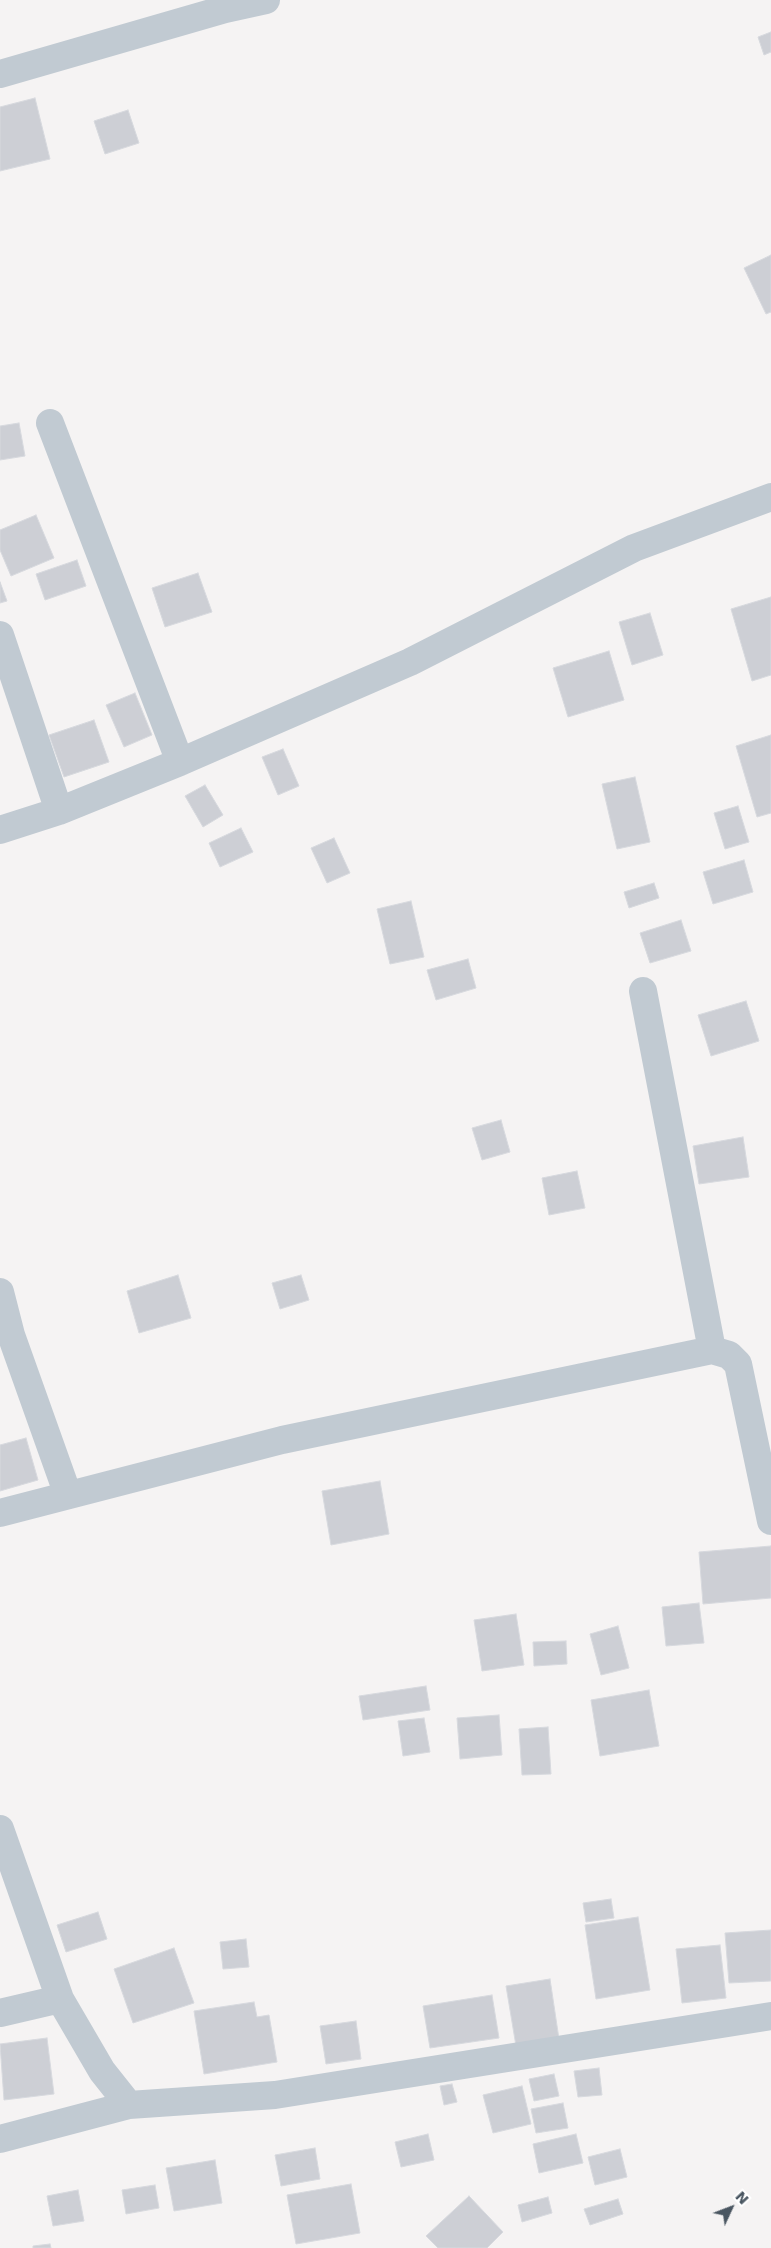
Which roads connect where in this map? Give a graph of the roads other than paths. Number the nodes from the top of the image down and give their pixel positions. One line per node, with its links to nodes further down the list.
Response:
1 (266, 0): 2 (street)
2 (0, 74)
3 (50, 423): 6 (street)
4 (771, 497): 6 (street)
5 (0, 635): 7 (street)
6 (180, 762): 7 (street)
7 (59, 811): 8 (street)
8 (0, 830)
9 (643, 991): 11 (street)
10 (0, 1292): 12 (street)
11 (712, 1350): 12 (street); 14 (street)
12 (68, 1495): 13 (street)
13 (0, 1513)
14 (771, 1521)
15 (0, 1829): 16 (street)
16 (60, 1999): 17 (street); 19 (street)
17 (0, 2013)
18 (771, 2016): 19 (street)
19 (129, 2104): 20 (street)
20 (0, 2139)

